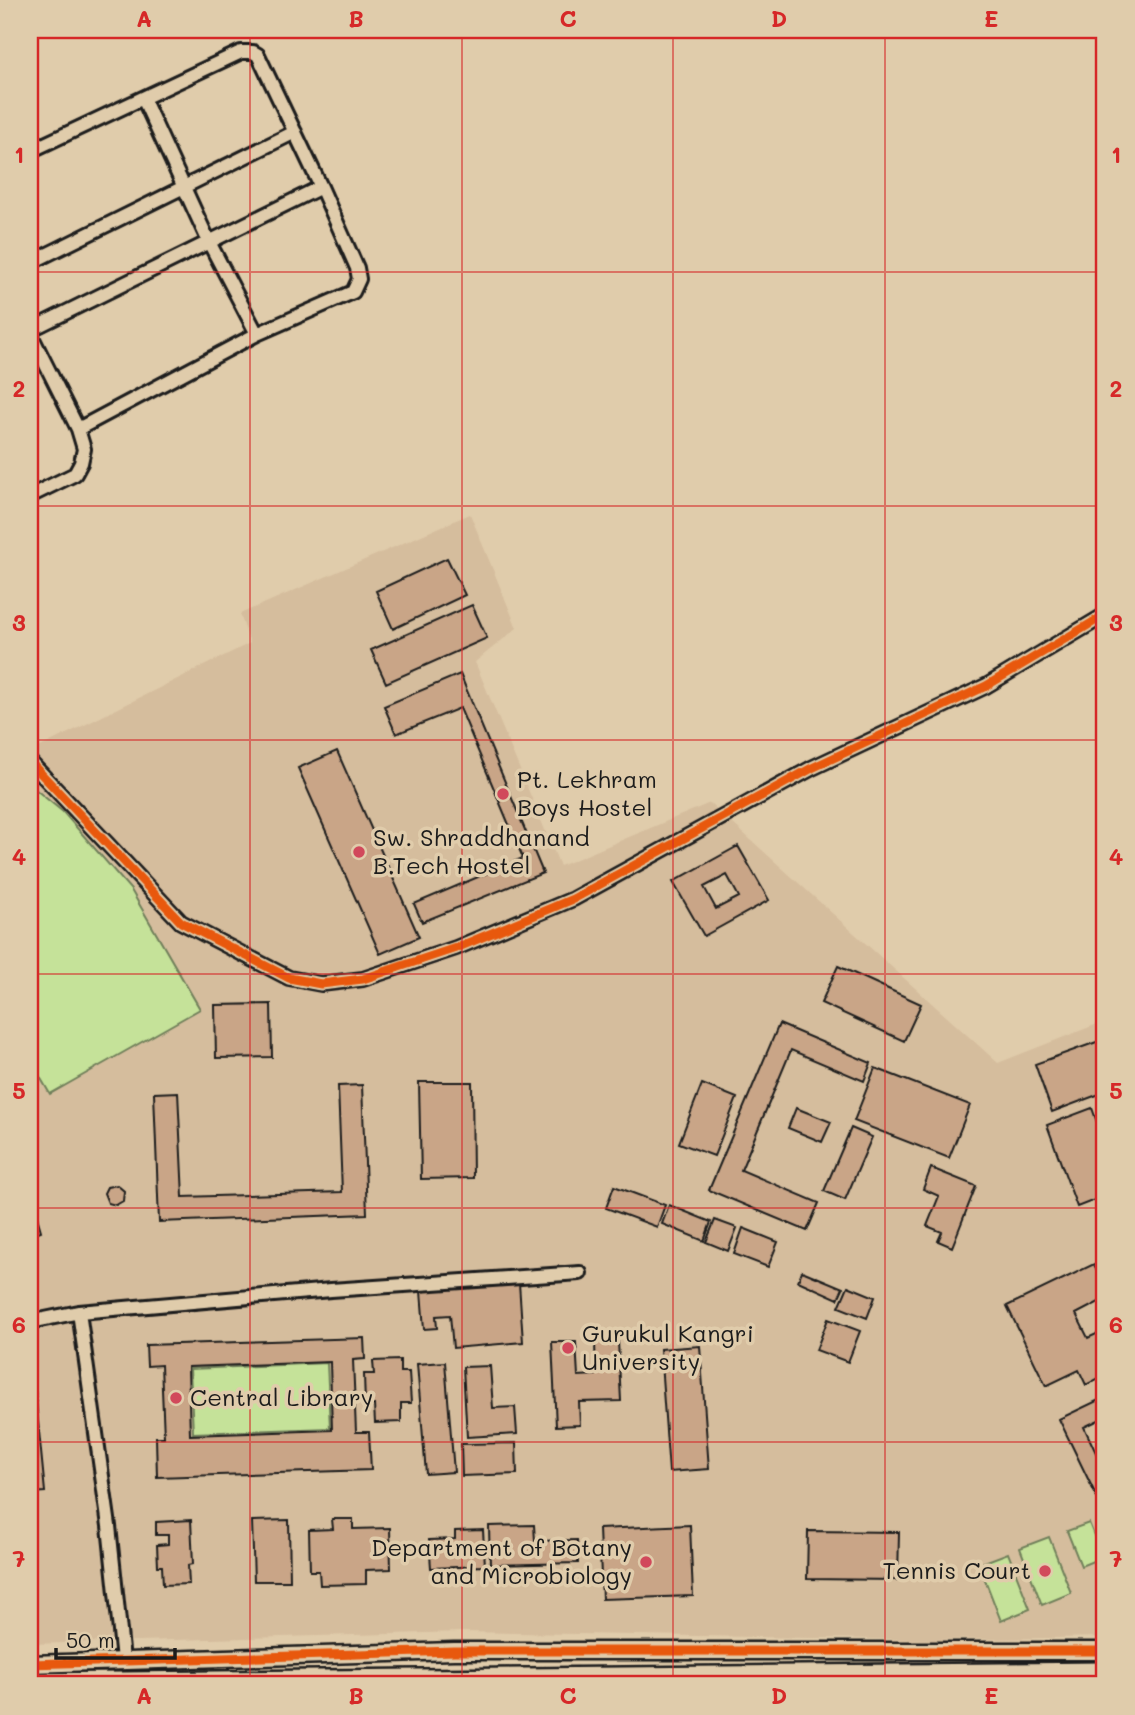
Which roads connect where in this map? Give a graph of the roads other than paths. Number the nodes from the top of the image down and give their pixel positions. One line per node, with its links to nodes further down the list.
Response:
1 (143, 98): 2 (street); 3 (street); 4 (street)
2 (295, 132): 4 (street); 5 (street)
3 (30, 150)
4 (184, 187): 6 (street); 7 (street)
5 (321, 187): 6 (street); 9 (street)
6 (209, 242): 8 (street); 9 (street)
7 (30, 263)
8 (30, 332): 10 (street)
9 (257, 334): 10 (street)
10 (78, 429): 11 (street)
11 (30, 496)
12 (1105, 615): 13 (street)
13 (30, 762)
14 (580, 1273): 15 (street)
15 (79, 1312): 16 (street); 18 (street)
16 (30, 1322)
17 (1105, 1651): 18 (street)
18 (123, 1660): 19 (street)
19 (30, 1664)
20 (1105, 1674): 21 (highway)
21 (30, 1684)

